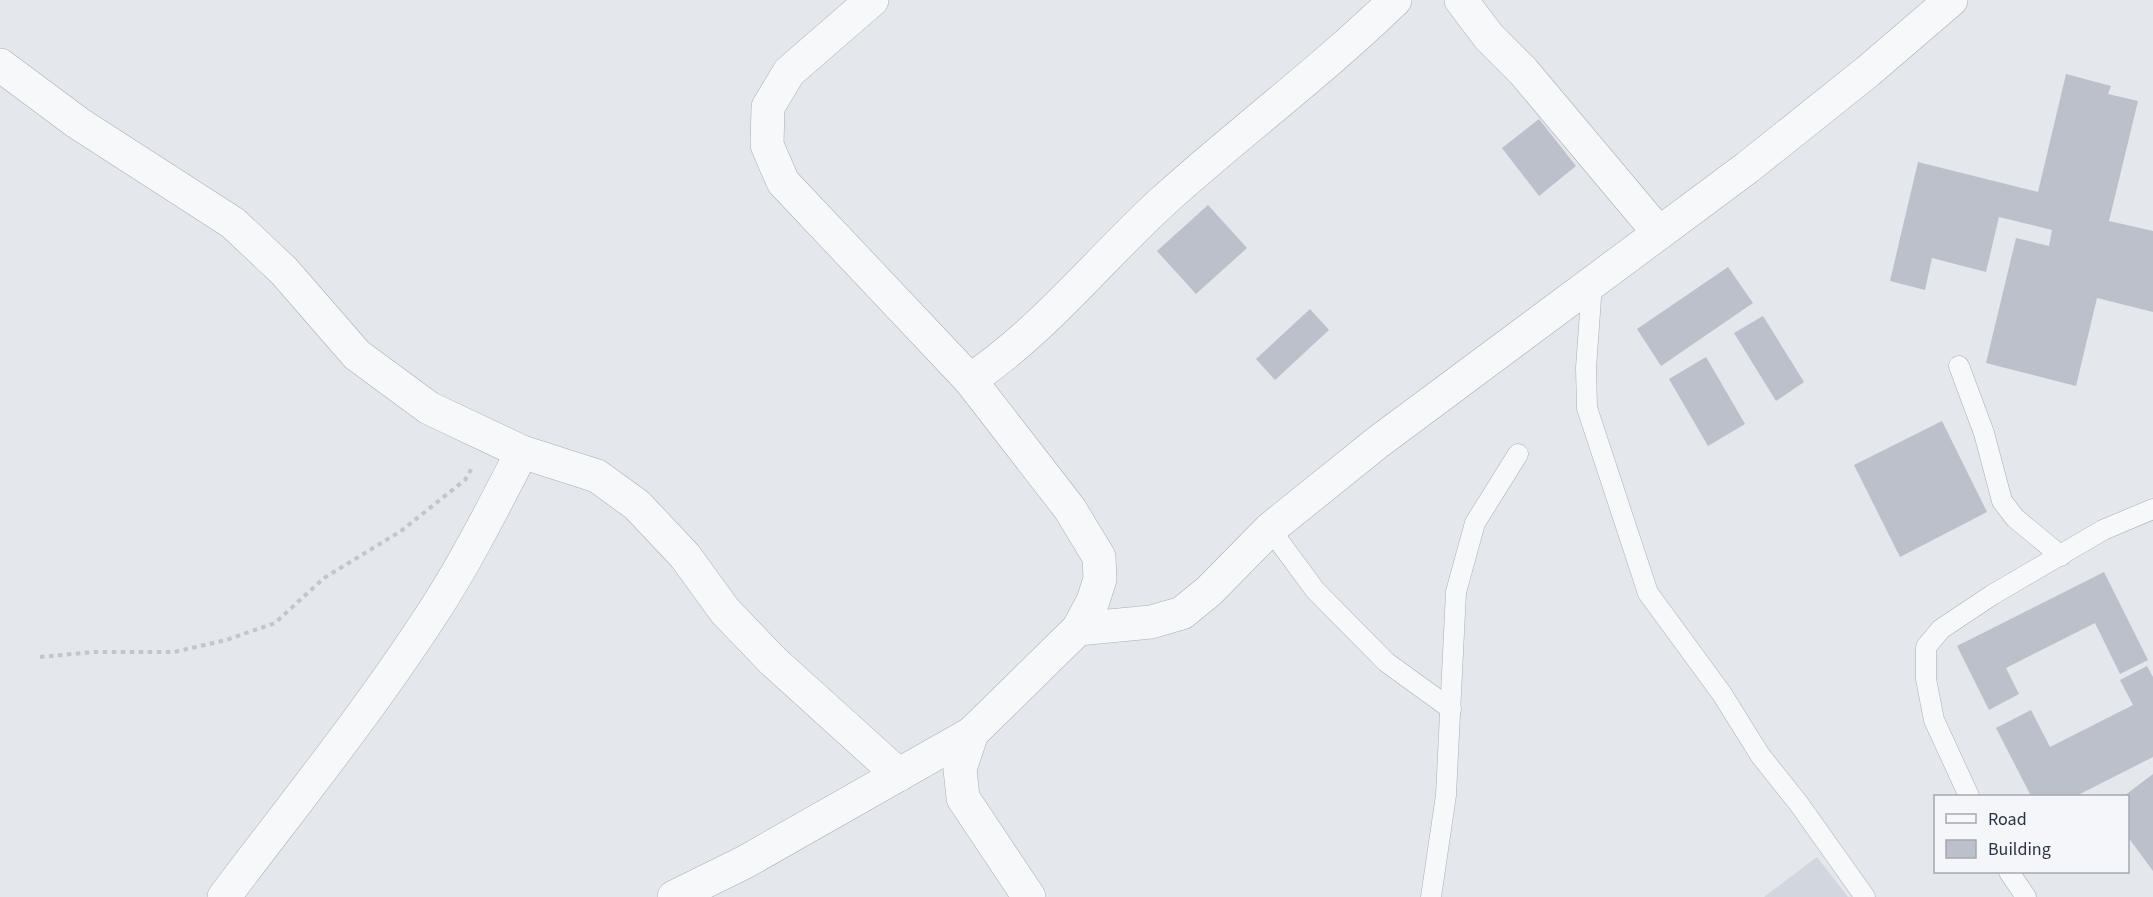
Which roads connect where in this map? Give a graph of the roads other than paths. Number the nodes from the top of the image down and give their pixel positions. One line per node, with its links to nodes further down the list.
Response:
1 (872, 0): 9 (street)
2 (1395, 0): 9 (street)
3 (1461, 0): 6 (street)
4 (1951, 0): 6 (street)
5 (0, 65): 10 (street)
6 (1659, 233): 7 (street)
7 (1592, 284): 13 (street); 25 (lane)
8 (1959, 366): 14 (lane)
9 (970, 380): 15 (street)
10 (522, 452): 18 (street); 21 (street)
11 (1518, 454): 16 (lane)
12 (2153, 509): 14 (lane)
13 (1269, 529): 15 (street); 16 (lane)
14 (2061, 556): 19 (lane)
15 (1078, 629): 17 (street)
16 (1451, 709): 24 (lane)
17 (972, 733): 18 (street); 23 (street)
18 (899, 775): 22 (street)
19 (1969, 795)
20 (2010, 873): 26 (lane)
21 (224, 897)
22 (675, 897)
23 (1029, 897)
24 (1431, 897)
25 (1866, 897)
26 (2026, 897)

